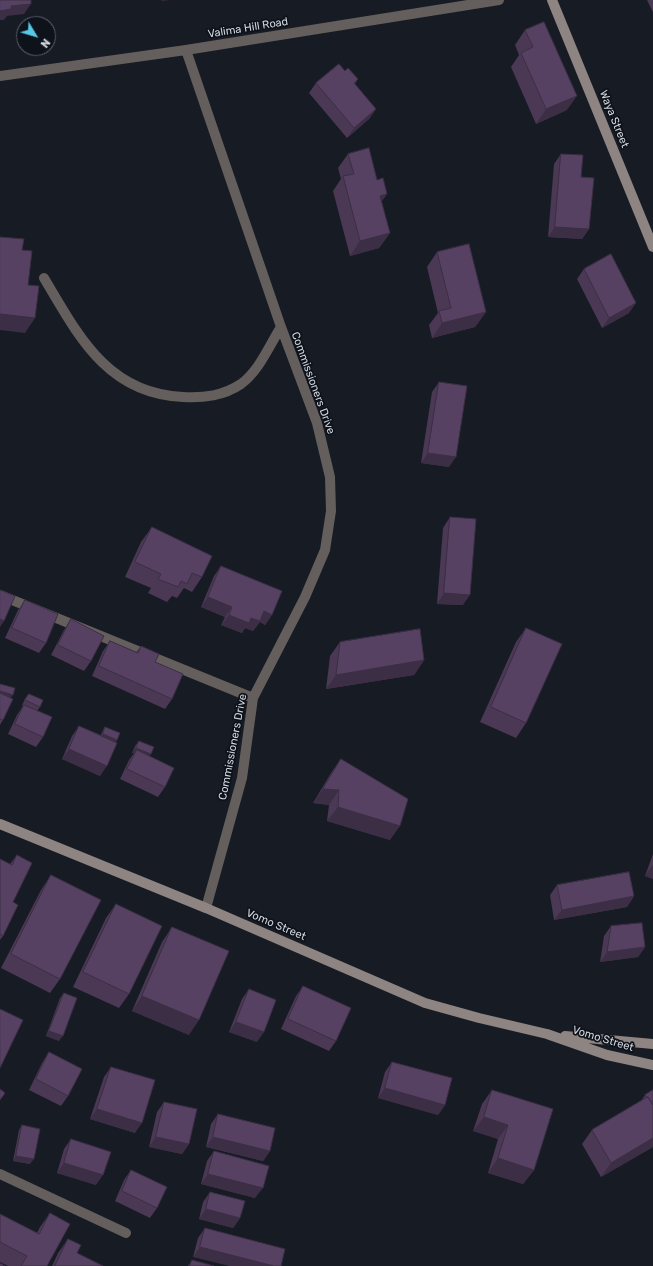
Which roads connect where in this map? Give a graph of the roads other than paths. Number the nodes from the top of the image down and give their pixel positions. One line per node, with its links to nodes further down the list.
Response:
1 (499, 0): 3 (street, Valima Hill Road)
2 (552, 0): 5 (main road, Waya Street)
3 (186, 50): 4 (street, Valima Hill Road); 7 (street, Commissioners Drive)
4 (0, 76)
5 (653, 247)
6 (44, 278): 7 (street)
7 (280, 327): 9 (street, Commissioners Drive)
8 (0, 595): 9 (street)
9 (253, 698): 11 (street, Commissioners Drive)
10 (0, 824): 11 (main road, Vomo Street)
11 (206, 908): 12 (main road, Vomo Street)
12 (547, 1034): 13 (main road, Vomo Street); 14 (main road, Vomo Street)
13 (653, 1044)
14 (653, 1065)
15 (0, 1174): 16 (street)
16 (126, 1233)

